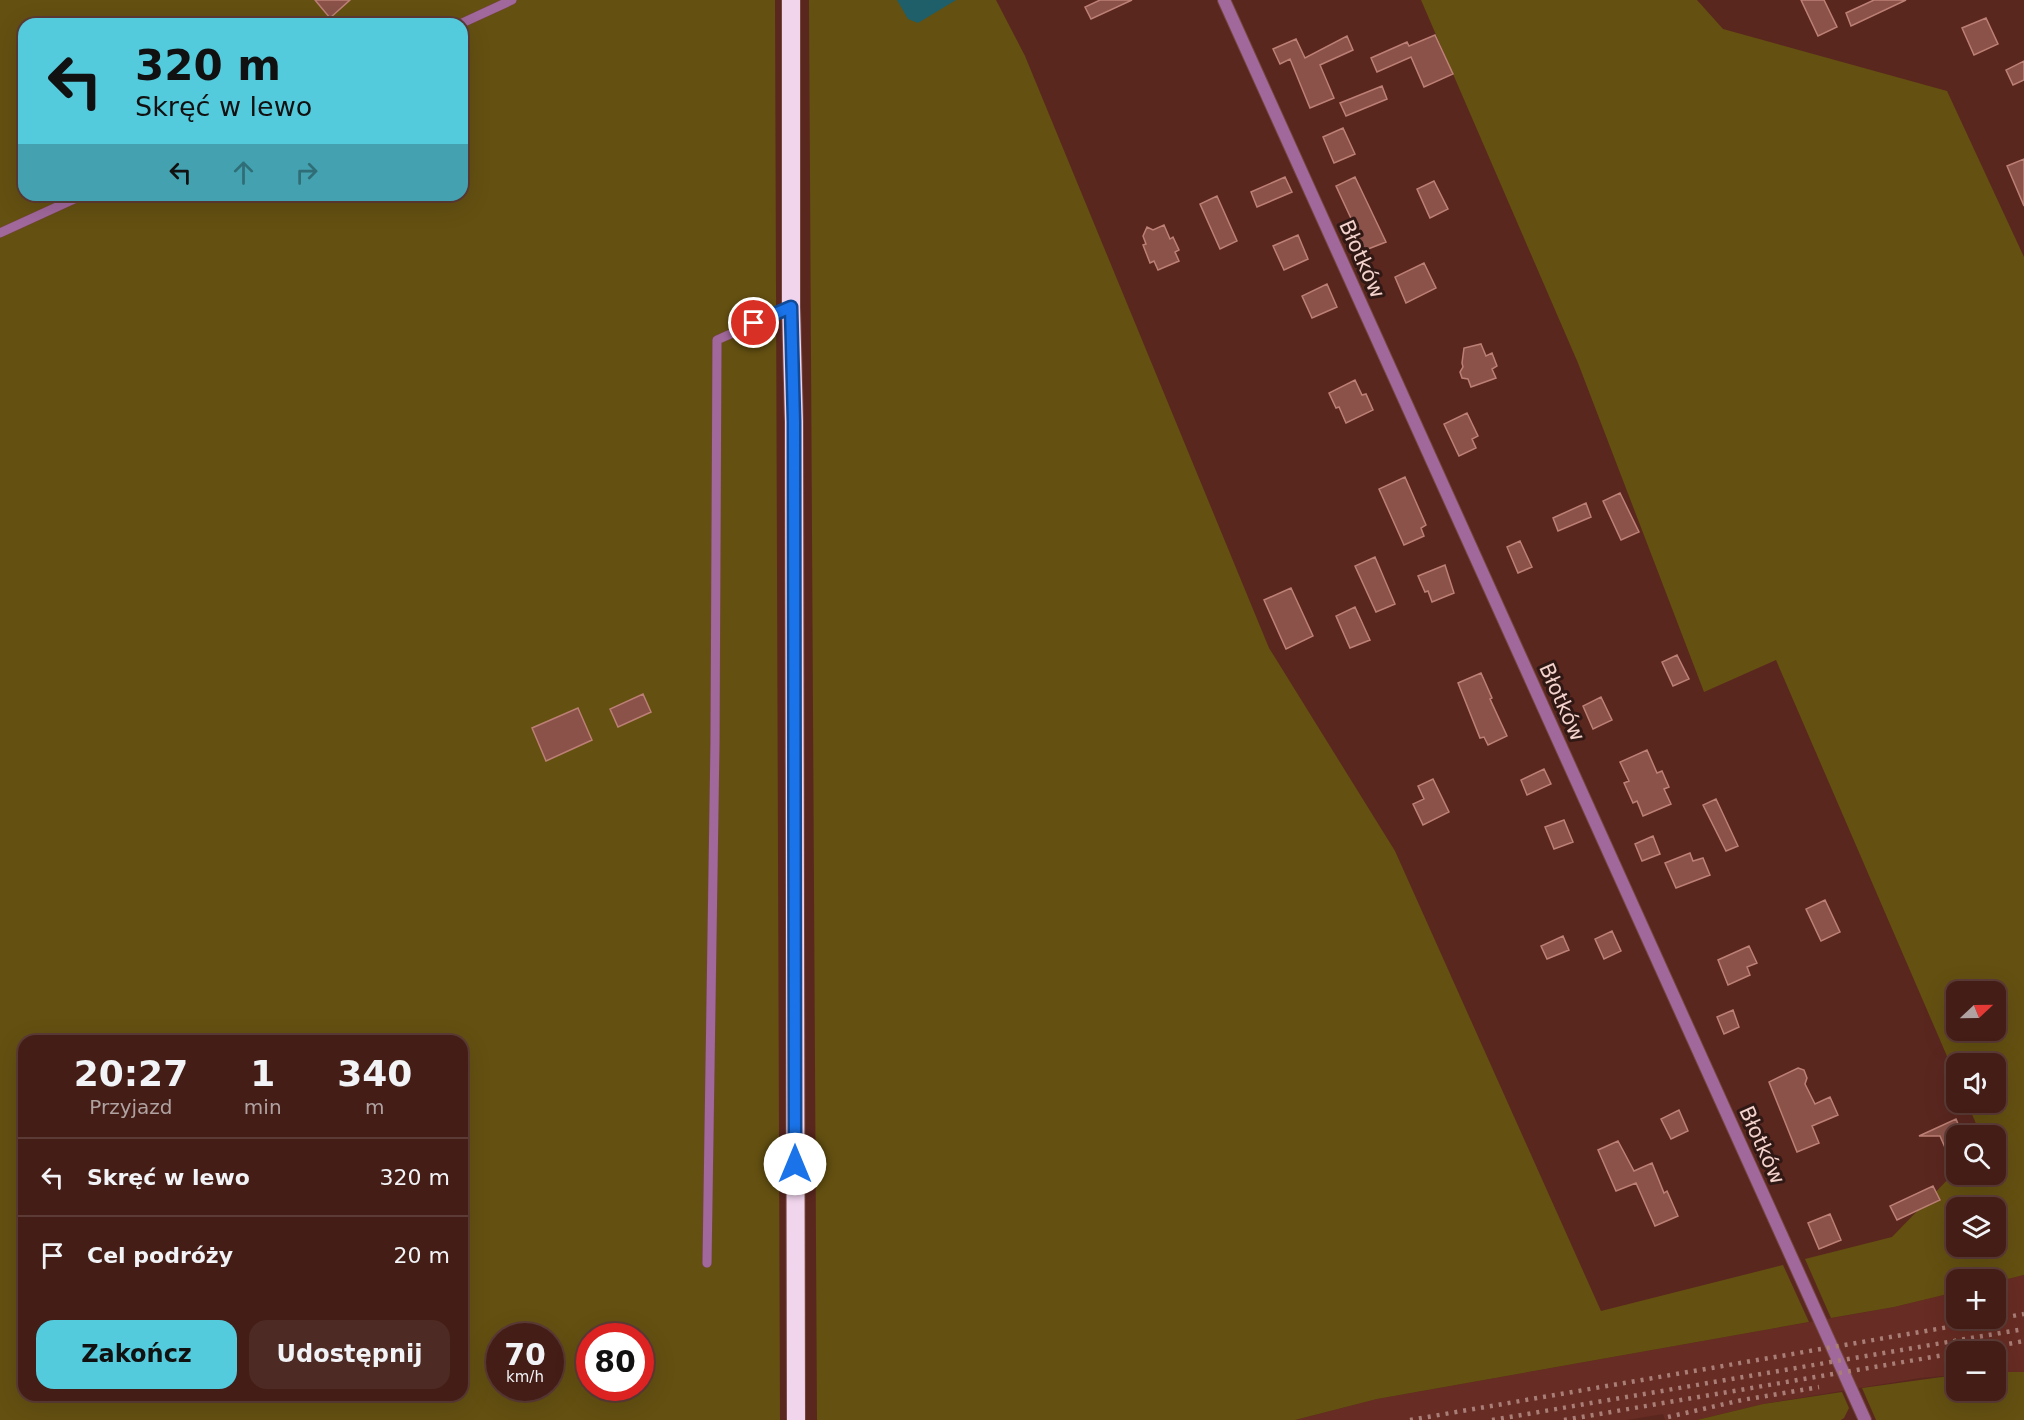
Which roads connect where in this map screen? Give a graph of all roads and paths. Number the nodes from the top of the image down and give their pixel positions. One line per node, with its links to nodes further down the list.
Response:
1 (513, 0): 4 (lane)
2 (791, 0): 7 (highway)
3 (1224, 0): 10 (street, Błotków)
4 (468, 20)
5 (70, 201): 6 (lane)
6 (0, 233)
7 (791, 307): 8 (lane); 9 (highway)
8 (707, 1263)
9 (796, 1420)
10 (1865, 1420)

